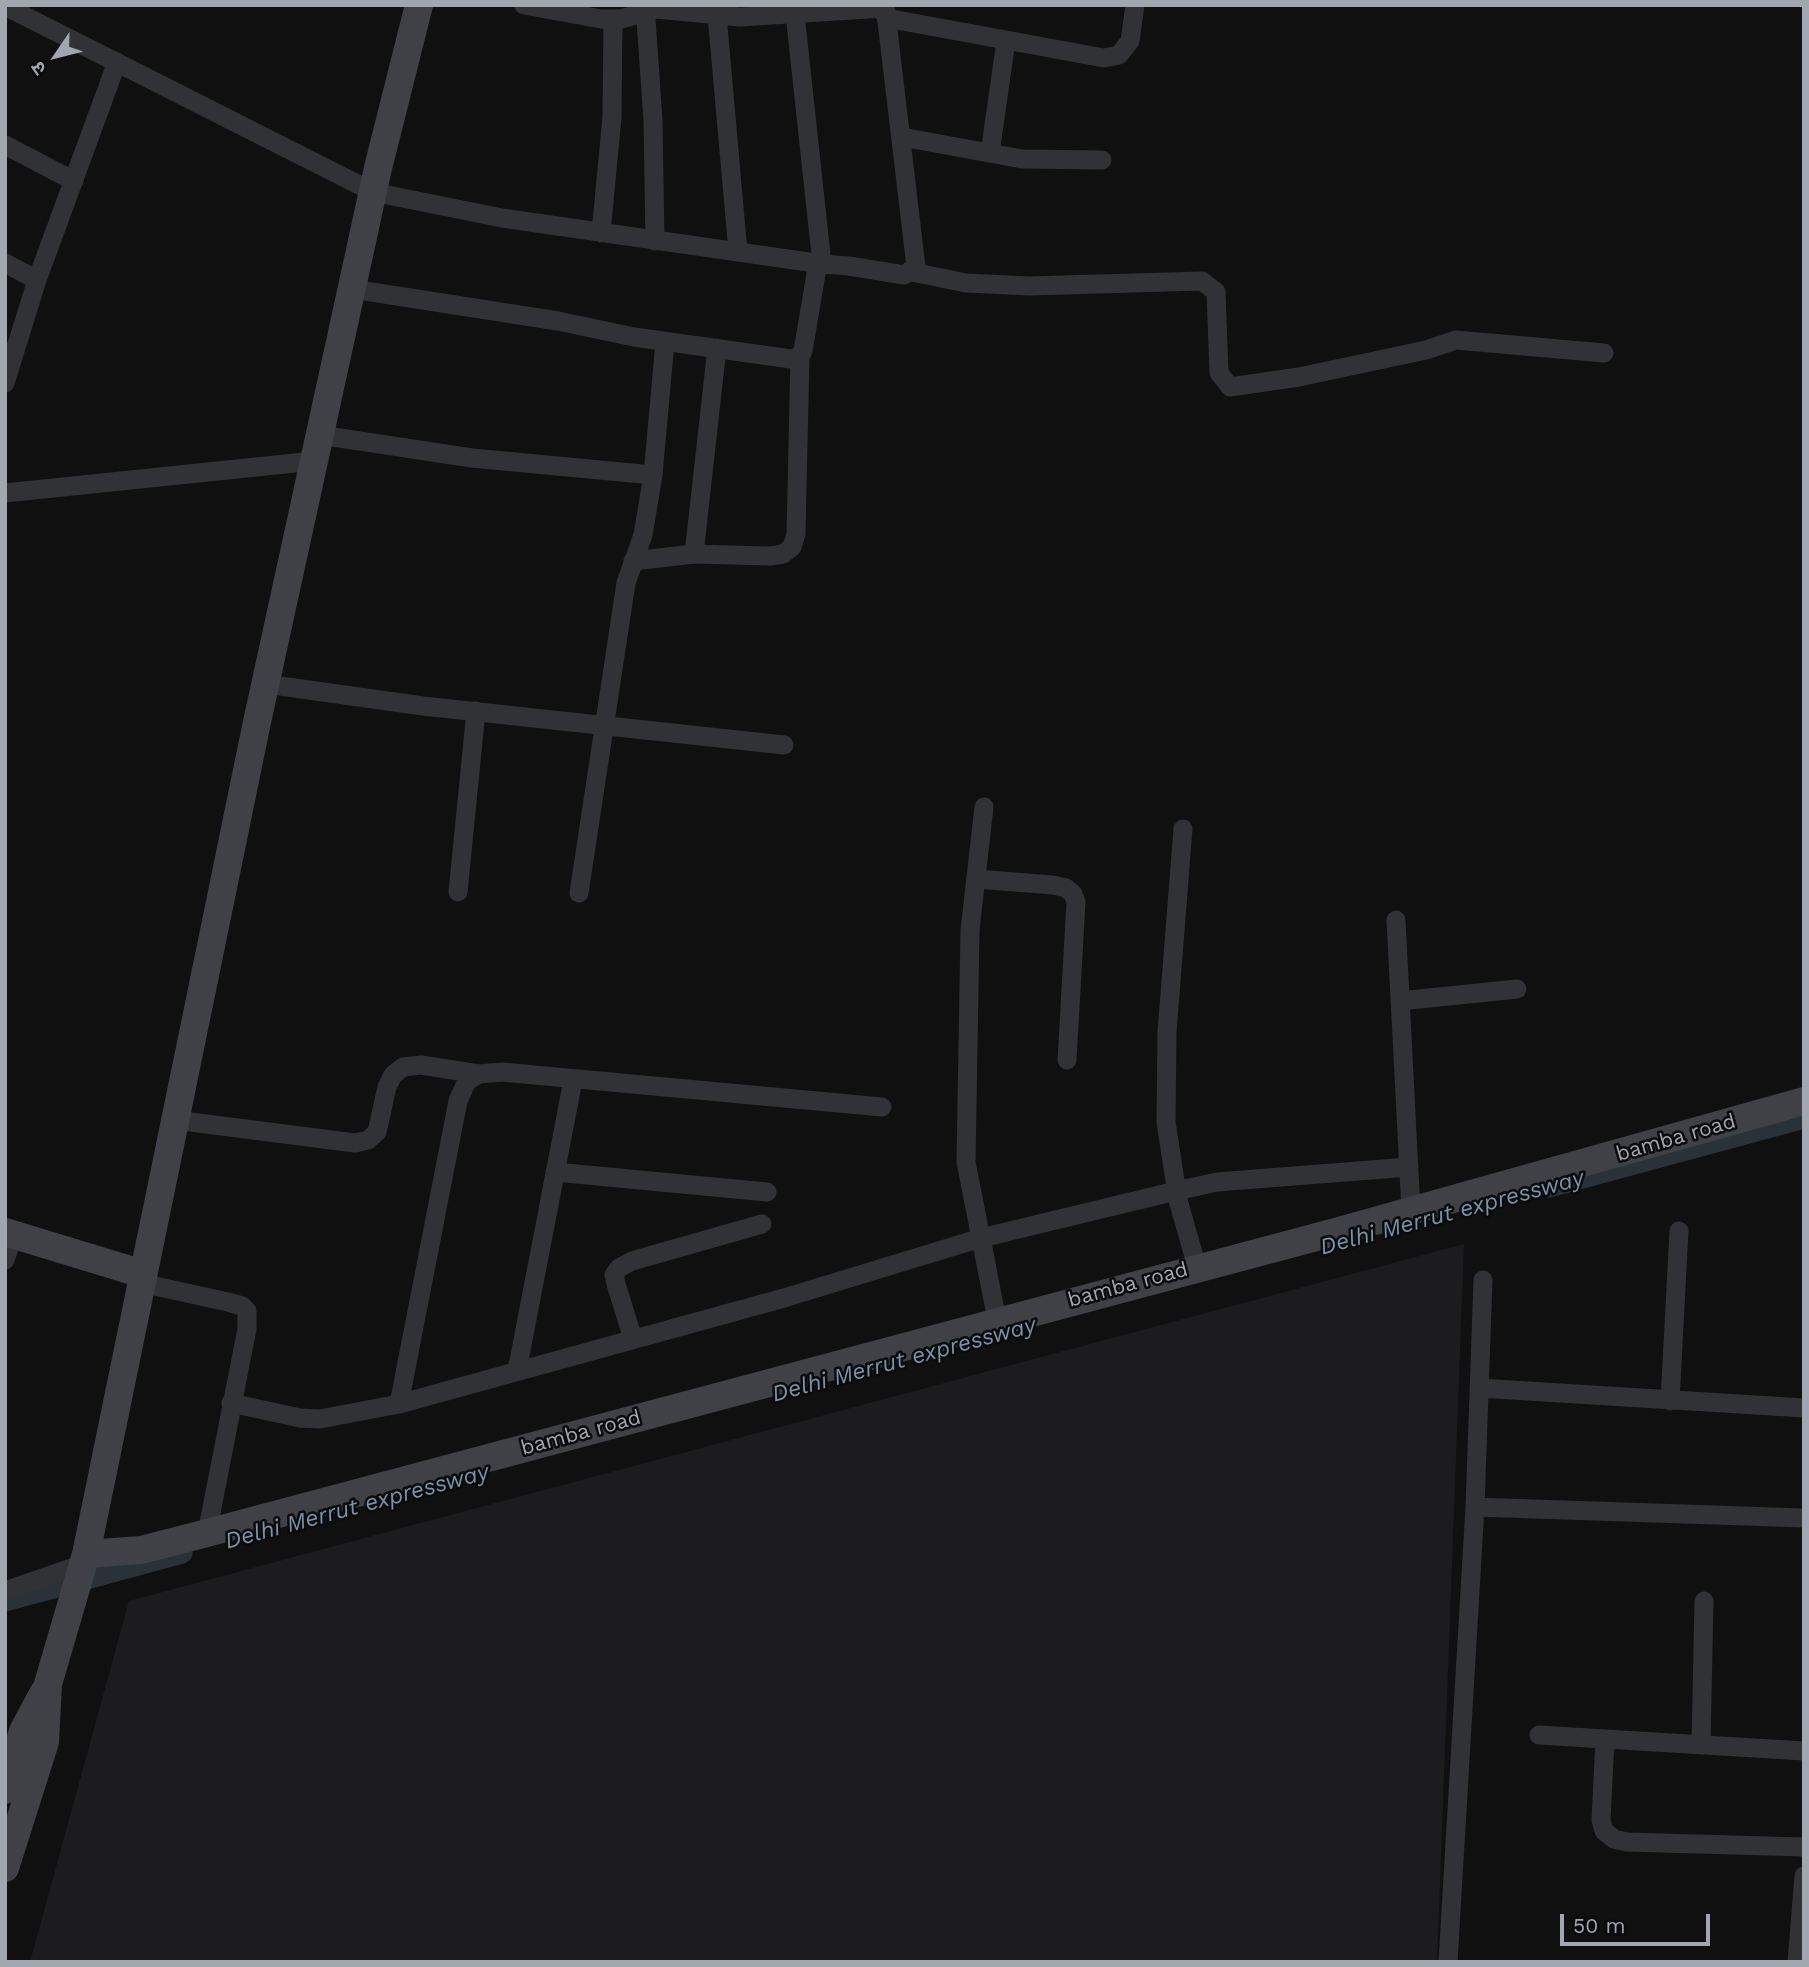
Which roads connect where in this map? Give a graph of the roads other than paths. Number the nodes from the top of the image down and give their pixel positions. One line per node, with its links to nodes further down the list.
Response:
1 (419, 5): 17 (main road)
2 (524, 5): 9 (street)
3 (1135, 5): 10 (street)
4 (5, 6): 11 (street)
5 (645, 9): 8 (street); 9 (street); 19 (street)
6 (806, 10): 7 (street); 8 (street); 22 (street)
7 (885, 10): 10 (street); 12 (street)
8 (717, 15): 20 (street)
9 (613, 19): 18 (street)
10 (1006, 41): 14 (street)
11 (117, 62): 16 (street); 17 (street)
12 (902, 137): 14 (street); 23 (street)
13 (5, 145): 16 (street)
14 (990, 153): 15 (street)
15 (1102, 160)
16 (74, 181): 24 (street)
17 (373, 192): 18 (street); 25 (main road)
18 (601, 233): 19 (street)
19 (655, 241): 20 (street)
20 (738, 252): 22 (street)
21 (5, 263): 24 (street)
22 (822, 264): 23 (street); 29 (street)
23 (912, 272): 28 (street)
24 (37, 280): 30 (street)
25 (352, 289): 26 (street); 31 (main road)
26 (665, 342): 27 (street); 32 (street)
27 (717, 348): 29 (street); 34 (street)
28 (1604, 352)
29 (800, 356): 34 (street)
30 (5, 383)
31 (317, 448): 32 (street); 33 (street); 36 (main road)
32 (653, 475): 35 (street)
33 (5, 493)
34 (694, 554): 35 (street)
35 (633, 561): 38 (street)
36 (266, 684): 37 (street); 53 (main road)
37 (476, 711): 38 (street); 43 (street)
38 (603, 725): 39 (street); 44 (street)
39 (784, 745)
40 (984, 807): 42 (street)
41 (1183, 829): 56 (street)
42 (976, 880): 48 (street); 61 (street)
43 (458, 892)
44 (579, 893)
45 (1396, 920): 47 (street)
46 (1517, 989): 47 (street)
47 (1400, 1002): 54 (street)
48 (1067, 1060)
49 (479, 1074): 50 (street); 53 (street); 72 (street)
50 (573, 1080): 52 (street); 55 (street)
51 (1804, 1101): 58 (main road, bamba road)
52 (881, 1107)
53 (175, 1120): 64 (main road)
54 (1409, 1167): 56 (street); 58 (street)
55 (555, 1172): 57 (street); 68 (street)
56 (1176, 1191): 61 (street); 63 (street)
57 (767, 1192)
58 (1411, 1211): 63 (main road, bamba road)
59 (762, 1224): 67 (street)
60 (1679, 1231): 70 (street)
61 (981, 1238): 66 (street); 67 (street)
62 (8, 1242): 64 (main road)
63 (1197, 1267): 66 (main road, bamba road)
64 (142, 1278): 71 (street); 77 (main road)
65 (1483, 1280): 69 (street)
66 (997, 1320): 76 (main road, bamba road)
67 (633, 1339): 68 (street)
68 (517, 1371): 72 (street)
69 (1479, 1388): 70 (street); 74 (street)
70 (1670, 1401): 73 (street)
71 (231, 1403): 72 (street); 76 (street)
72 (399, 1404)
73 (1804, 1408)
74 (1475, 1507): 75 (street); 89 (street)
75 (1804, 1518)
76 (207, 1533): 77 (main road, bamba road)
77 (83, 1563): 78 (street); 80 (main road)
78 (5, 1591)
79 (1704, 1601): 83 (street)
80 (48, 1684): 85 (main road); 87 (main road)
81 (1539, 1735): 82 (street)
82 (1605, 1739): 83 (street); 86 (street)
83 (1701, 1745): 84 (street)
84 (1804, 1751)
85 (5, 1790)
86 (1804, 1847)
87 (5, 1868)
88 (1804, 1876): 90 (street)
89 (1448, 1962)
90 (1797, 1962)

